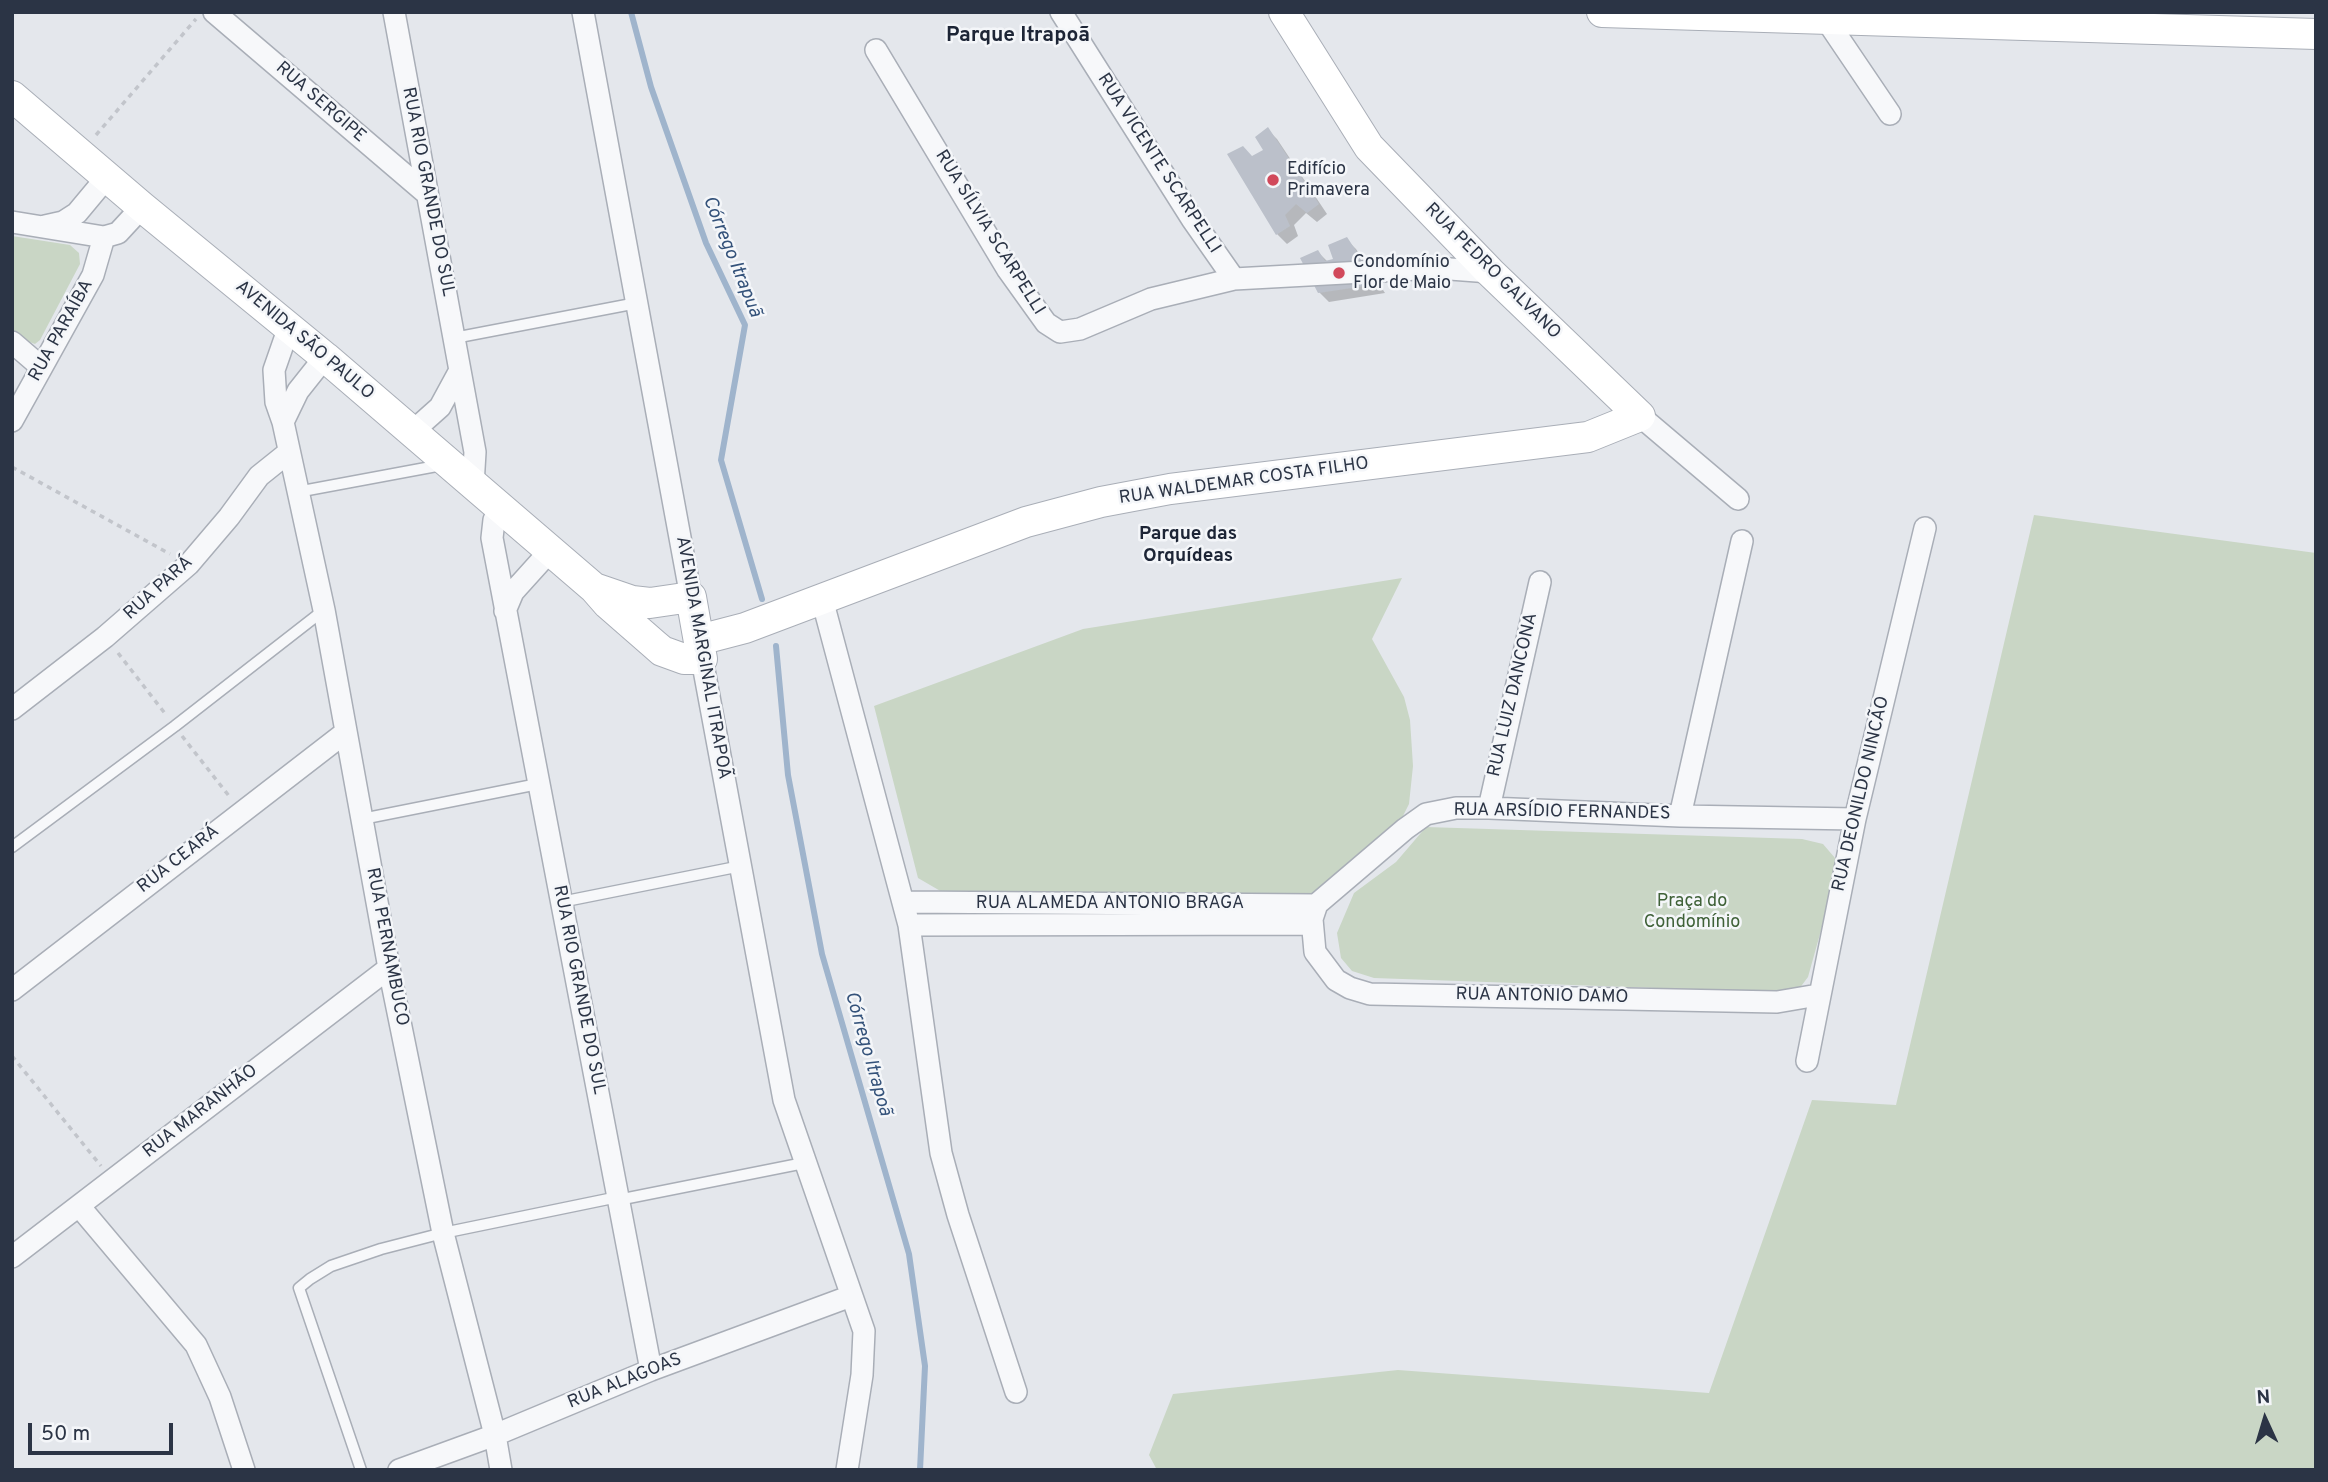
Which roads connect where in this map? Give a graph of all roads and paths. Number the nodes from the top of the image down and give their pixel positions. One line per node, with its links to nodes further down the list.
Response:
1 (202, 12): 14 (path)
2 (214, 12): 16 (street, RUA SERGIPE)
3 (394, 12): 16 (street, RUA RIO GRANDE DO SUL)
4 (583, 12): 25 (street, AVENIDA MARGINAL ITRAPOÃ)
5 (1061, 12): 24 (street, RUA VICENTE SCARPELLI)
6 (1284, 12): 21 (main road, RUA PEDRO GALVANO)
7 (1602, 12): 8 (main road)
8 (1823, 16): 9 (main road); 13 (street)
9 (2133, 20): 10 (main road)
10 (2316, 34)
11 (876, 50): 24 (street, RUA SÍLVIA SCARPELLI)
12 (12, 96): 15 (main road, AVENIDA SÃO PAULO)
13 (1891, 114)
14 (95, 135)
15 (107, 177): 17 (main road, AVENIDA SÃO PAULO); 19 (street)
16 (426, 193): 27 (street, RUA RIO GRANDE DO SUL)
17 (142, 208): 20 (street); 26 (main road, AVENIDA SÃO PAULO)
18 (12, 222): 19 (street)
19 (42, 227): 20 (street)
20 (104, 237): 30 (street, RUA PARAÍBA)
21 (1460, 241): 22 (street); 23 (main road, RUA PEDRO GALVANO)
22 (1437, 268): 23 (street, RUA SÍLVIA SCARPELLI); 24 (street, RUA SÍLVIA SCARPELLI)
23 (1490, 271): 32 (main road, RUA PEDRO GALVANO)
24 (1234, 279)
25 (637, 303): 27 (lane); 49 (street, AVENIDA MARGINAL ITRAPOÃ)
26 (289, 327): 29 (main road, AVENIDA SÃO PAULO); 34 (street, RUA PERNAMBUCO)
27 (454, 338): 31 (street, RUA RIO GRANDE DO SUL)
28 (12, 342): 30 (street)
29 (325, 357): 34 (street); 35 (main road, AVENIDA SÃO PAULO)
30 (41, 367): 33 (street, RUA PARAÍBA)
31 (459, 372): 35 (street); 39 (street, RUA RIO GRANDE DO SUL)
32 (1640, 416): 41 (street, RUA PEDRO GALVANO); 50 (main road, RUA WALDEMAR COSTA FILHO)
33 (12, 421)
34 (283, 422): 36 (street, RUA PERNAMBUCO)
35 (412, 432): 37 (main road, AVENIDA SÃO PAULO)
36 (289, 452): 40 (street, RUA PERNAMBUCO); 46 (street, RUA PARÁ)
37 (448, 463): 39 (main road, AVENIDA SÃO PAULO); 40 (lane)
38 (12, 467): 46 (path)
39 (473, 485): 42 (main road, AVENIDA SÃO PAULO)
40 (297, 492): 51 (street, RUA PERNAMBUCO)
41 (1738, 499)
42 (500, 508): 45 (main road, AVENIDA SÃO PAULO); 52 (street, RUA RIO GRANDE DO SUL)
43 (1925, 528): 60 (street, RUA DEONILDO NINCÃO)
44 (1742, 541): 58 (street)
45 (550, 551): 48 (main road, AVENIDA SÃO PAULO); 52 (street)
46 (189, 564): 54 (street, RUA PARÁ)
47 (1540, 582): 57 (street, RUA LUIZ DANCONA)
48 (594, 588): 49 (main road, AVENIDA SÃO PAULO); 53 (main road, AVENIDA SÃO PAULO)
49 (691, 597): 53 (main road, AVENIDA MARGINAL ITRAPOÃ)
50 (822, 599): 53 (main road, RUA WALDEMAR COSTA FILHO); 64 (street)
51 (324, 610): 55 (street, RUA PERNAMBUCO); 61 (lane)
52 (505, 611): 56 (street, RUA RIO GRANDE DO SUL)
53 (701, 650): 62 (street, AVENIDA MARGINAL ITRAPOÃ)
54 (12, 709)
55 (346, 732): 59 (street, RUA PERNAMBUCO); 68 (street, RUA CEARÁ)
56 (538, 784): 59 (lane); 63 (street, RUA RIO GRANDE DO SUL)
57 (1489, 808): 58 (street, RUA ARSÍDIO FERNANDES); 65 (street, RUA ARSÍDIO FERNANDES)
58 (1680, 816): 60 (street, RUA ARSÍDIO FERNANDES)
59 (362, 819): 67 (street, RUA PERNAMBUCO)
60 (1855, 819): 69 (street, RUA DEONILDO NINCÃO)
61 (12, 847)
62 (741, 866): 63 (lane); 72 (street, AVENIDA MARGINAL ITRAPOÃ)
63 (561, 902): 74 (street, RUA RIO GRANDE DO SUL)
64 (903, 902): 65 (street, RUA ALAMEDA ANTONIO BRAGA); 66 (street)
65 (1313, 916): 66 (street, RUA ALAMEDA ANTONIO BRAGA); 69 (street, RUA ANTONIO DAMO)
66 (909, 925): 80 (street)
67 (389, 968): 73 (street, RUA MARANHÃO); 76 (street, RUA PERNAMBUCO)
68 (12, 990)
69 (1818, 995): 71 (street, RUA DEONILDO NINCÃO)
70 (12, 1056): 73 (path)
71 (1807, 1061)
72 (804, 1163): 74 (lane); 78 (street, AVENIDA MARGINAL ITRAPOÃ)
73 (113, 1180): 75 (street, RUA MARANHÃO)
74 (618, 1199): 76 (lane); 79 (street, RUA RIO GRANDE DO SUL)
75 (79, 1206): 77 (street, RUA MARANHÃO); 82 (street)
76 (443, 1233): 81 (street, RUA PERNAMBUCO); 83 (lane)
77 (12, 1257)
78 (852, 1296): 79 (street, RUA ALAGOAS); 86 (street, AVENIDA MARGINAL ITRAPOÃ)
79 (652, 1370): 81 (street, RUA ALAGOAS)
80 (1016, 1392)
81 (495, 1435): 84 (street, RUA ALAGOAS); 85 (street, RUA PERNAMBUCO)
82 (244, 1470)
83 (361, 1470)
84 (399, 1470)
85 (502, 1470)
86 (847, 1470)

